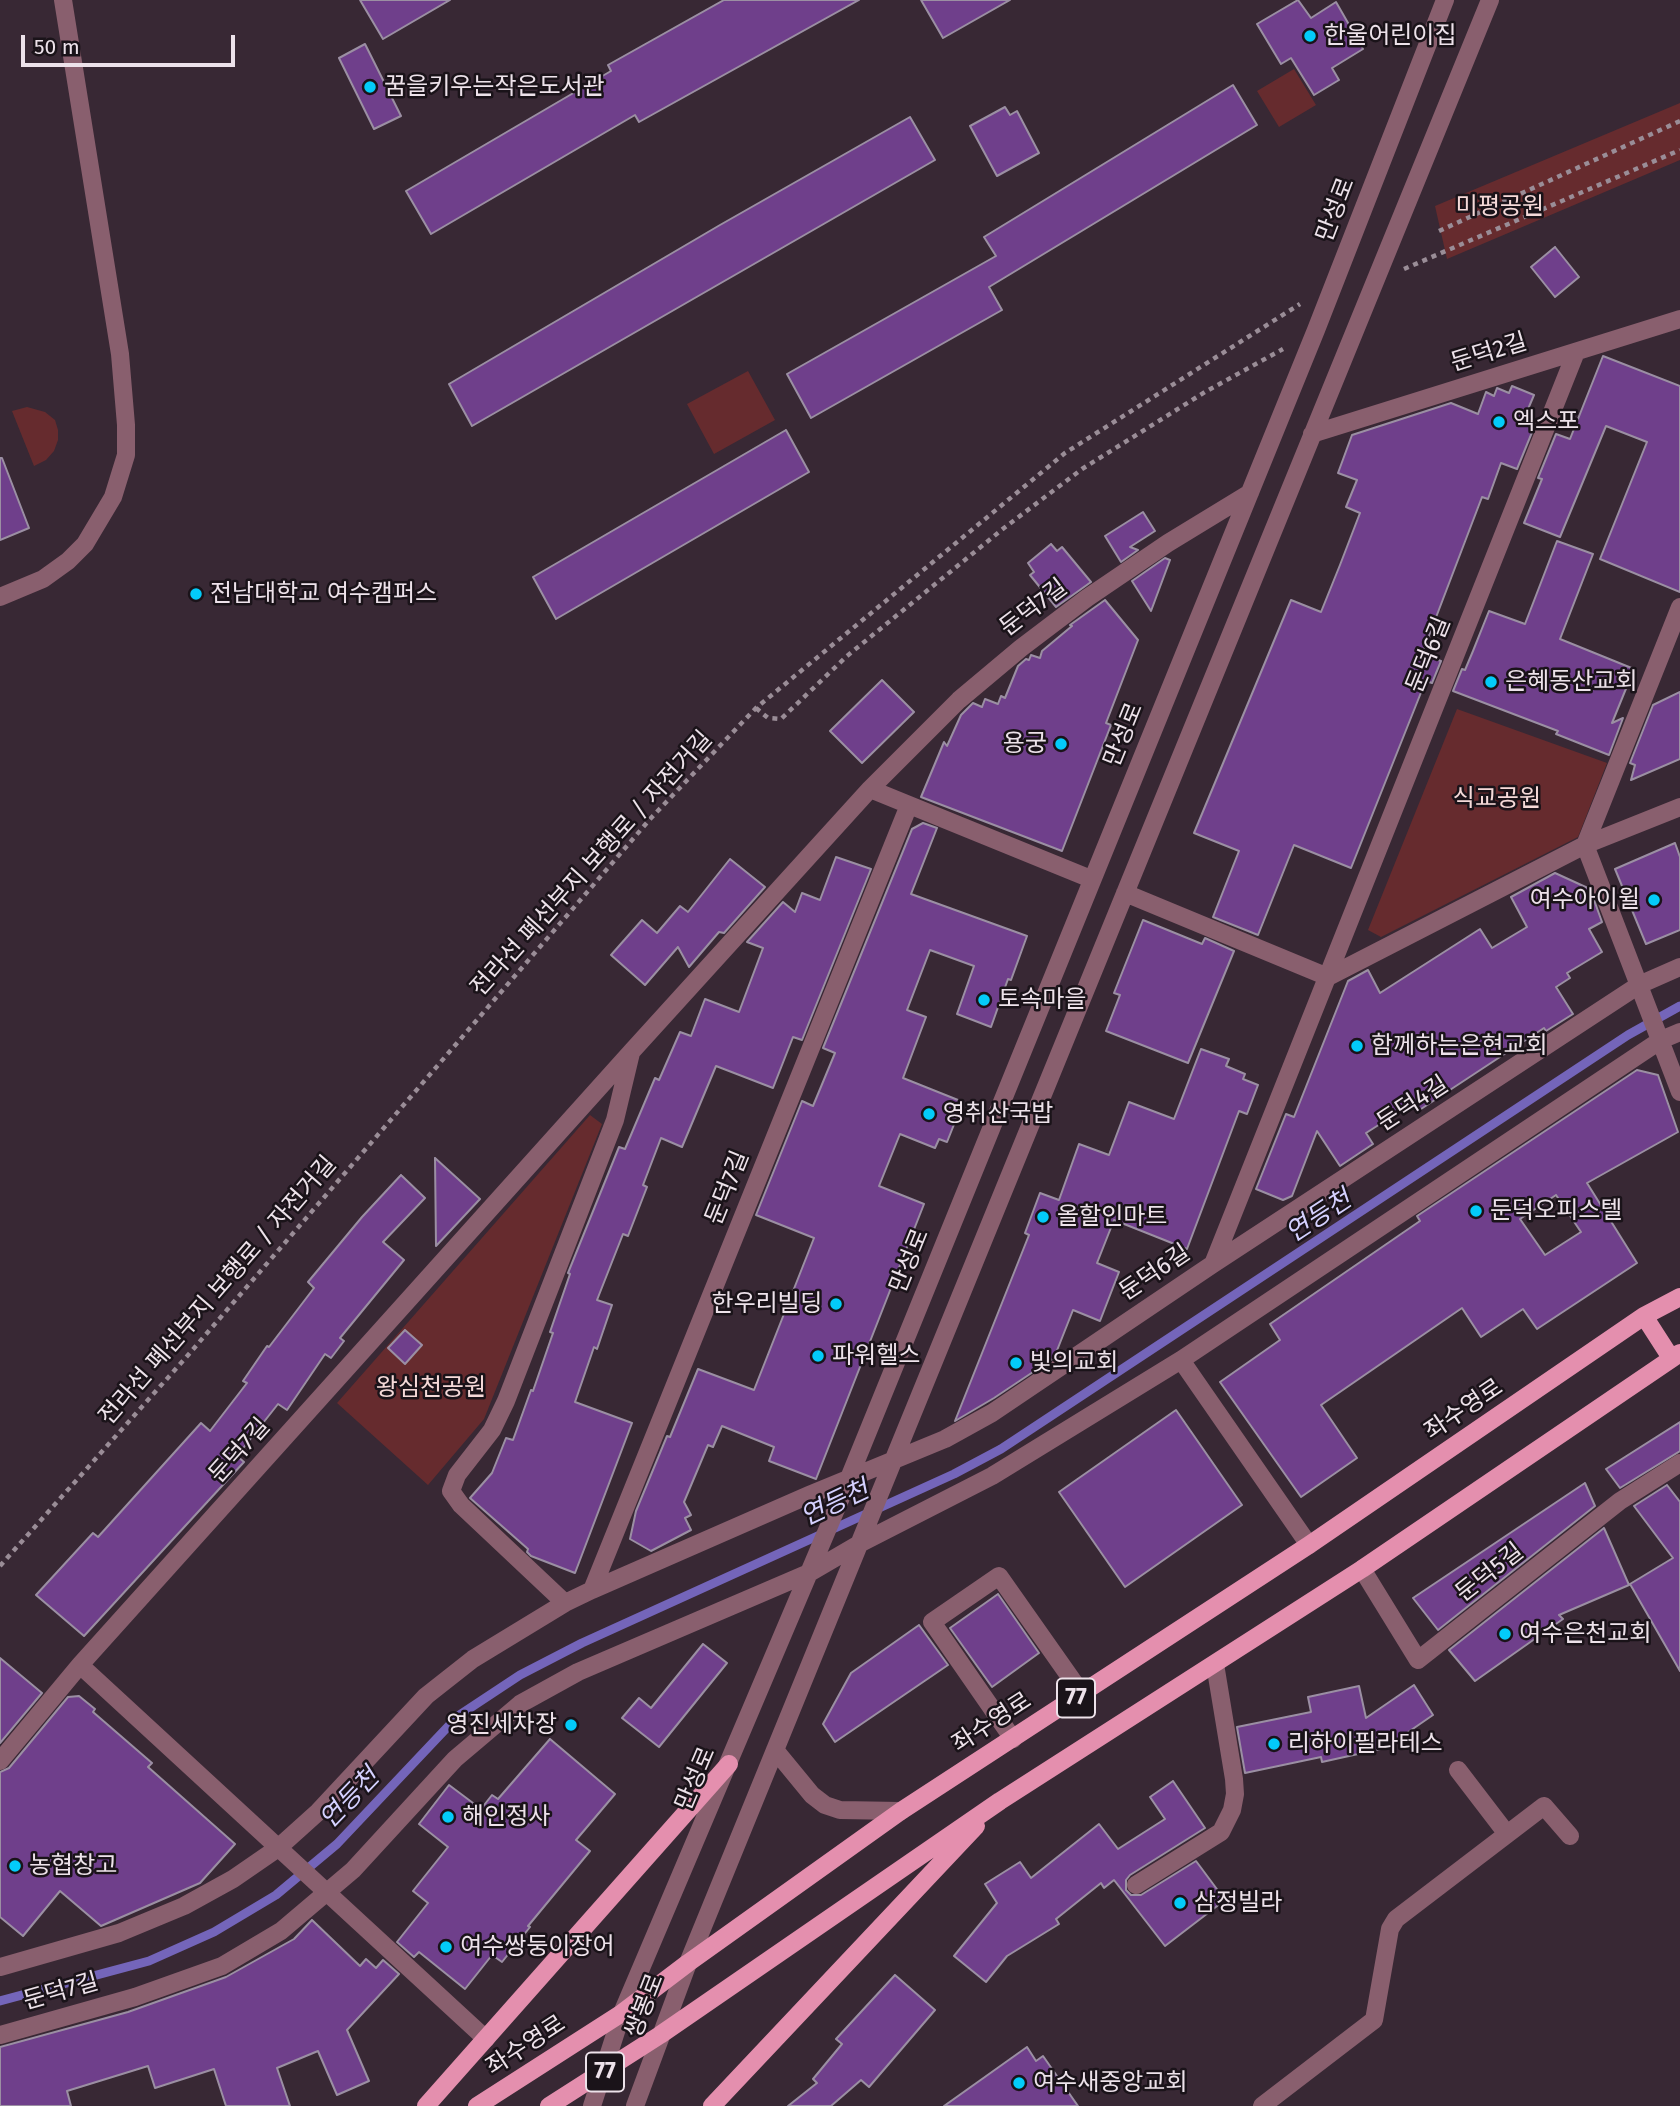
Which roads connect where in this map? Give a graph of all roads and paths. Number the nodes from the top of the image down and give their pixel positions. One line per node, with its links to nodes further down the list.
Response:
1 (63, 0): 14 (street)
2 (1445, 0): 10 (street, 만성로)
3 (1490, 0): 7 (street)
4 (1680, 121): 6 (path)
5 (1680, 150): 7 (path)
6 (1438, 231)
7 (1374, 282): 12 (street)
8 (1301, 303): 16 (path, 전라선 폐선부지 보행로 / 자전거길)
9 (1680, 319): 11 (street, 둔덕2길)
10 (1315, 330): 13 (street, 만성로); 16 (path)
11 (1576, 352): 12 (street, 둔덕2길); 24 (street, 둔덕6길)
12 (1312, 434): 22 (street)
13 (1250, 493): 17 (street, 둔덕7길); 21 (street, 만성로)
14 (0, 597)
15 (1680, 607): 20 (street)
16 (756, 709): 40 (path, 전라선 폐선부지 보행로 / 자전거길)
17 (870, 789): 18 (street); 28 (street, 둔덕7길)
18 (909, 805): 21 (street); 43 (street, 둔덕7길)
19 (1680, 807): 20 (street)
20 (1585, 845): 24 (street); 25 (street)
21 (1091, 879): 37 (street, 만성로)
22 (1125, 893): 24 (street); 35 (street)
23 (1680, 967): 25 (street, 둔덕4길)
24 (1328, 977): 30 (street, 둔덕6길)
25 (1639, 985): 27 (street); 30 (street, 둔덕4길)
26 (1680, 1032): 27 (street)
27 (1661, 1040): 29 (street); 34 (street)
28 (632, 1051): 44 (street, 둔덕7길); 46 (street, 둔덕7길)
29 (1680, 1092)
30 (1213, 1264): 35 (street, 둔덕6길)
31 (1680, 1297): 32 (main road, 좌수영로 / 77)
32 (1644, 1316): 33 (main road); 39 (main road, 좌수영로 / 77)
33 (1675, 1355): 42 (main road, 77)
34 (1181, 1360): 38 (street); 39 (street)
35 (895, 1459): 37 (street, 둔덕7길); 38 (street)
36 (1680, 1463): 42 (street, 둔덕5길)
37 (847, 1483): 41 (street, 만성로); 43 (street, 둔덕7길)
38 (859, 1544): 41 (street); 49 (street)
39 (1309, 1545): 47 (main road, 좌수영로 / 77)
40 (0, 1566)
41 (812, 1568): 51 (street, 만성로); 59 (street)
42 (1362, 1569): 45 (main road, 77)
43 (592, 1590): 44 (street, 둔덕7길)
44 (565, 1603): 57 (street, 둔덕7길)
45 (1215, 1664): 53 (main road, 77); 58 (street)
46 (80, 1665): 50 (street, 둔덕7길); 57 (street)
47 (1082, 1694): 48 (main road, 좌수영로 / 77); 48 (street)
48 (1013, 1739): 54 (main road, 좌수영로 / 77)
49 (775, 1750): 54 (street); 60 (street)
50 (0, 1761)
51 (729, 1764): 62 (street, 만성로); 65 (main road)
52 (1458, 1770): 55 (street)
53 (1000, 1801): 64 (main road, 77); 67 (main road)
54 (901, 1811): 60 (main road, 좌수영로 / 77)
55 (1507, 1834): 56 (street); 73 (street)
56 (1570, 1836)
57 (278, 1848): 59 (street); 61 (street, 둔덕7길)
58 (1136, 1885)
59 (327, 1894): 63 (street, 둔덕7길); 65 (street)
60 (688, 1963): 62 (main road, 좌수영로 / 77); 64 (street, 쌍봉로)
61 (0, 1967)
62 (622, 2013): 66 (street, 쌍봉로); 69 (main road, 좌수영로 / 77)
63 (0, 2035)
64 (660, 2035): 66 (main road, 77); 72 (street, 쌍봉로)
65 (486, 2039): 68 (main road)
66 (603, 2073): 70 (main road, 77); 71 (street, 쌍봉로)
67 (718, 2104)
68 (426, 2106)
69 (477, 2106)
70 (549, 2106)
71 (592, 2106)
72 (635, 2106)
73 (1262, 2106)

